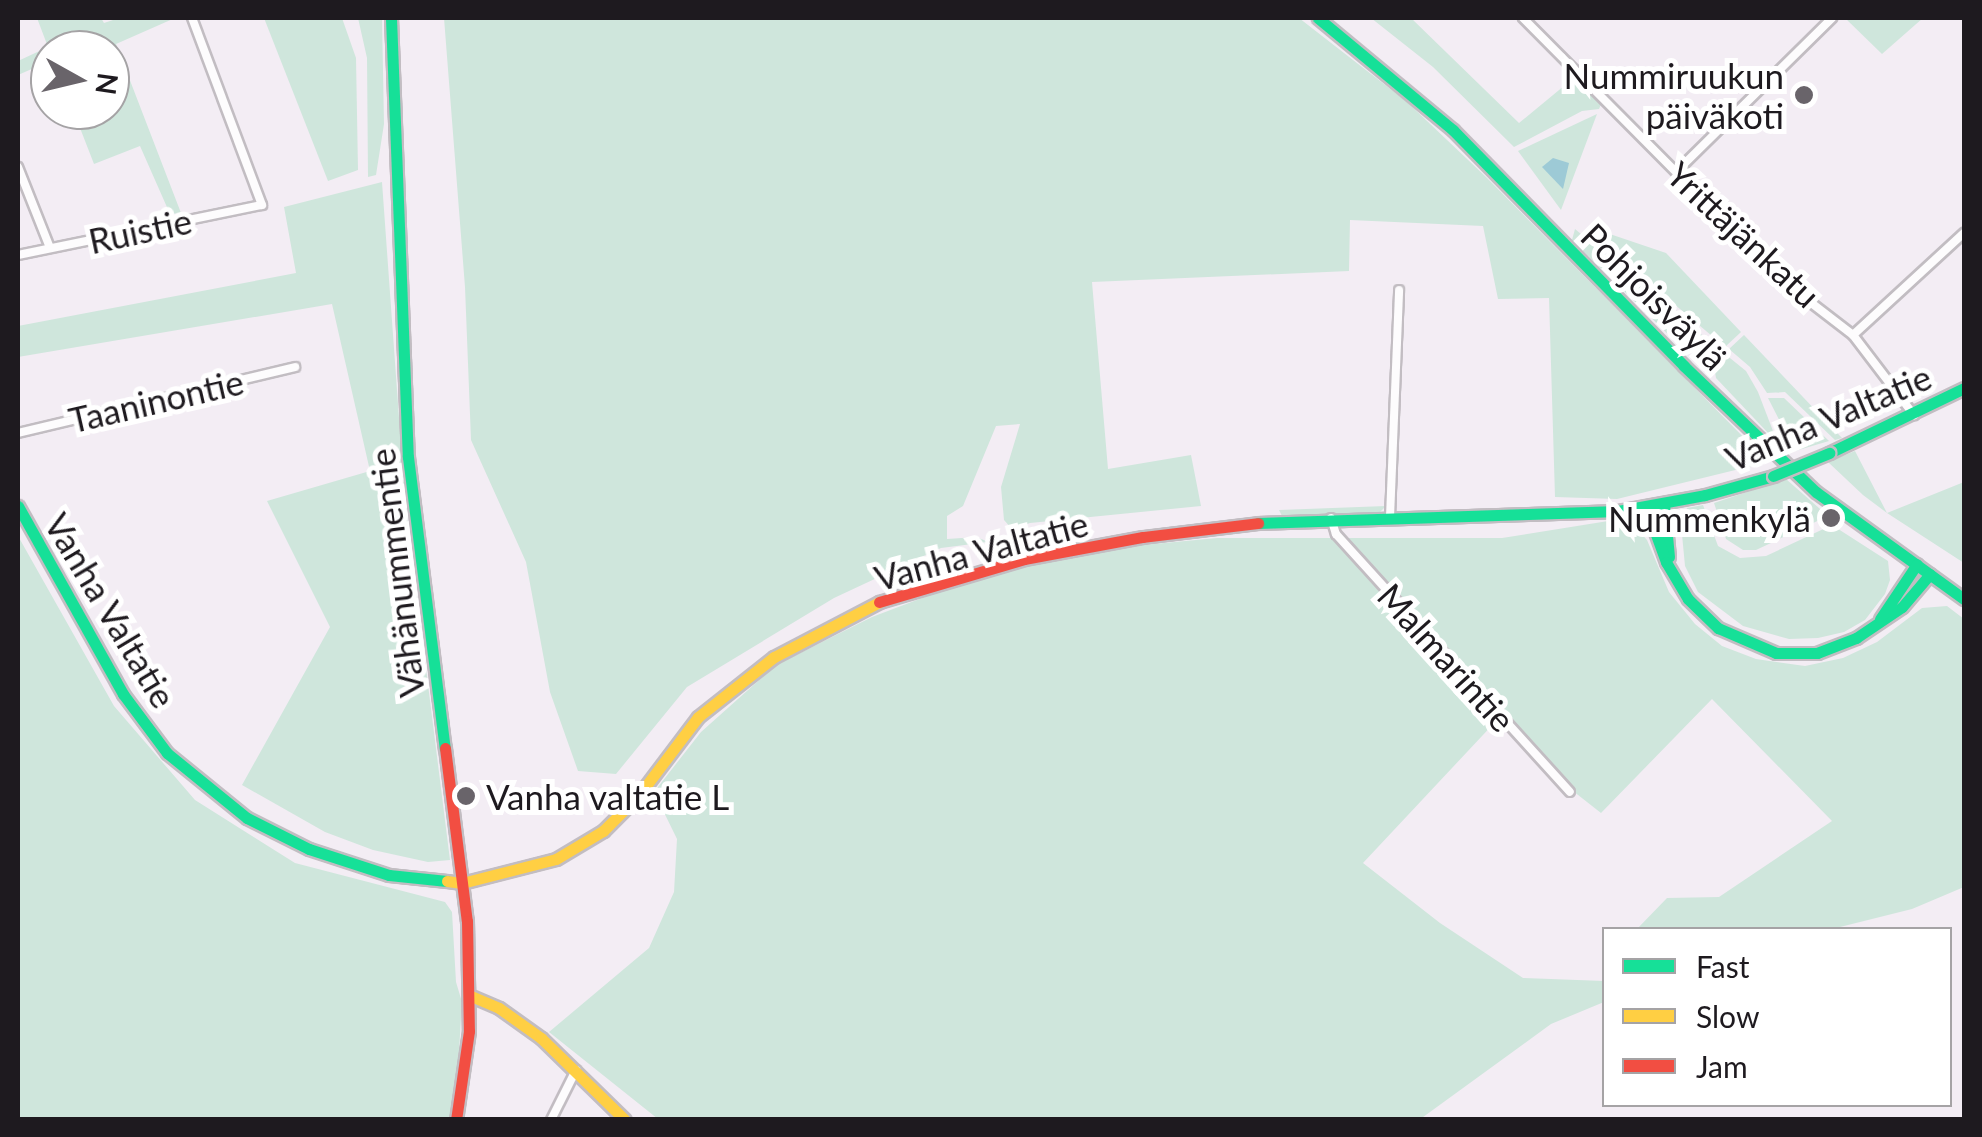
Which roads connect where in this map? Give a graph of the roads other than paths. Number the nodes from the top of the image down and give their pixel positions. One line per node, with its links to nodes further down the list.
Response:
1 (192, 18): 9 (street, Ruistie)
2 (391, 18): 28 (street, Vähänummentie)
3 (1318, 18): 22 (street, Pohjoisväylä)
4 (1523, 18): 7 (street, Yrittäjänkatu)
5 (1832, 18): 7 (street)
6 (18, 167): 9 (street)
7 (1676, 171): 12 (street, Yrittäjänkatu)
8 (1964, 233): 12 (street)
9 (50, 248): 10 (street, Ruistie)
10 (18, 254)
11 (1399, 290): 20 (street)
12 (1853, 335): 15 (street, Yrittäjänkatu)
13 (295, 367): 16 (street, Taaninontie)
14 (1964, 388): 15 (street, Vanha Valtatie)
15 (1914, 415): 17 (street, Vanha Valtatie, bridge)
16 (18, 432)
17 (1664, 504): 19 (street, Vanha Valtatie); 24 (street)
18 (18, 506): 28 (street, Vanha Valtatie)
19 (1646, 508): 20 (street, Vanha Valtatie); 24 (street)
20 (1390, 517): 21 (street, Vanha Valtatie)
21 (1330, 518): 27 (street, Malmarintie); 28 (street, Vanha Valtatie)
22 (1916, 564): 23 (street, Pohjoisväylä); 26 (street)
23 (1930, 574): 25 (street, Pohjoisväylä); 26 (street)
24 (1675, 581): 26 (street)
25 (1964, 599)
26 (1866, 632)
27 (1570, 792)
28 (462, 883): 29 (street, Vähänummentie)
29 (470, 996): 30 (street); 31 (street, Vähänummentie)
30 (576, 1070): 32 (street); 33 (street)
31 (456, 1120)
32 (551, 1120)
33 (625, 1120)

